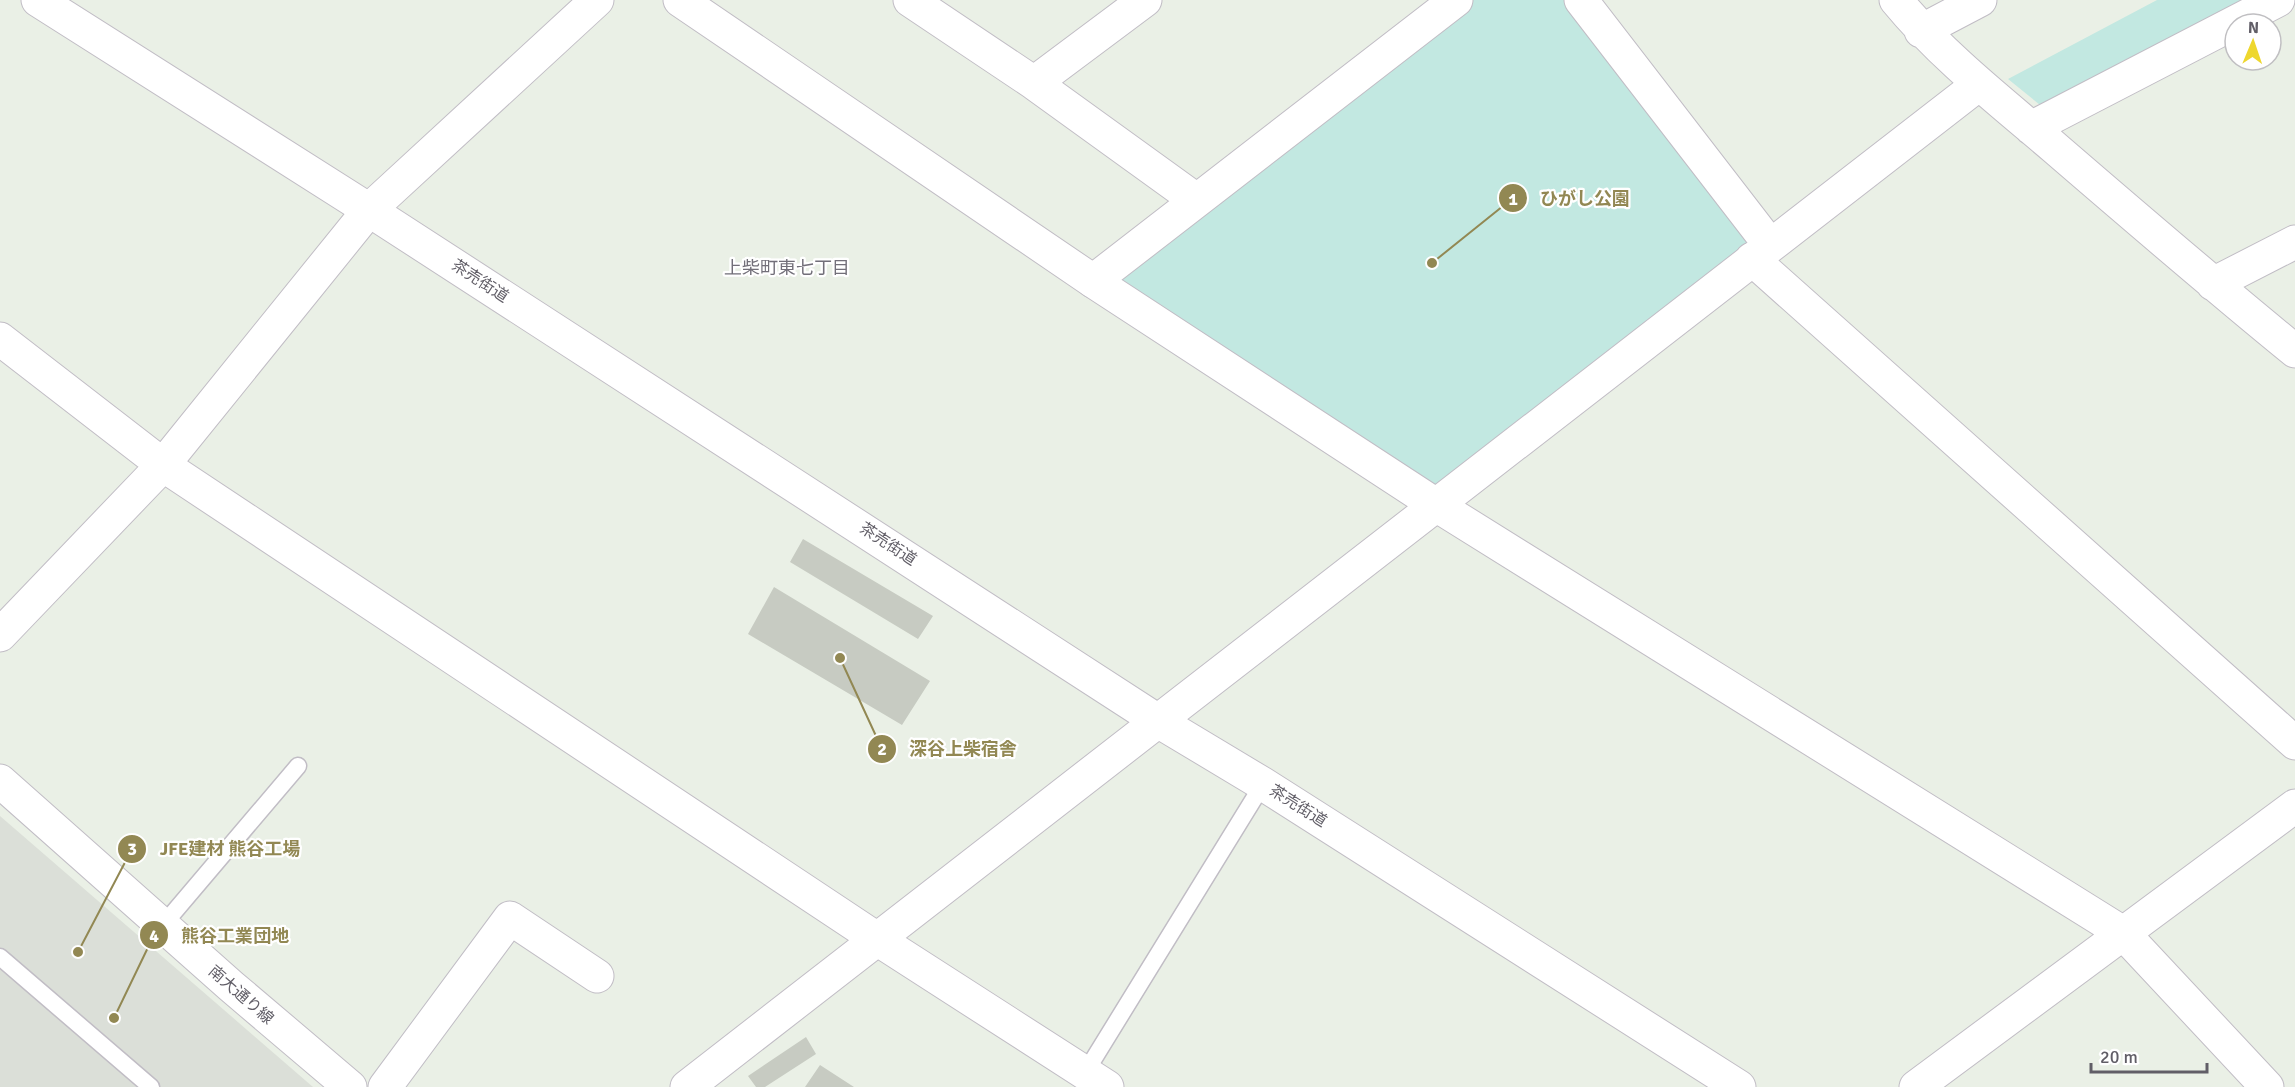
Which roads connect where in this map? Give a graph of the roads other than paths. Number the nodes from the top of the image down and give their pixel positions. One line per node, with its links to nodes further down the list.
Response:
1 (38, 0): 16 (street, 茶売街道)
2 (597, 0): 16 (street)
3 (680, 0): 19 (street)
4 (910, 0): 12 (street)
5 (1145, 0): 12 (street)
6 (1456, 0): 15 (street)
7 (1581, 0): 18 (street)
8 (1896, 0): 11 (street)
9 (1980, 0): 11 (street)
10 (2278, 0): 14 (street)
11 (1921, 31): 13 (street)
12 (1034, 83): 15 (street)
13 (1979, 84): 14 (street); 18 (street)
14 (2031, 128): 20 (street)
15 (1196, 200): 19 (street)
16 (369, 210): 23 (street); 26 (street, 茶売街道)
17 (2295, 242): 20 (street)
18 (1761, 252): 24 (street); 27 (street)
19 (1093, 281): 24 (street)
20 (2213, 284): 22 (street)
21 (0, 339): 23 (street)
22 (2295, 351)
23 (163, 465): 25 (street); 34 (street)
24 (1436, 505): 26 (street); 33 (street)
25 (0, 635)
26 (1158, 721): 30 (street, 茶売街道); 34 (street)
27 (2295, 743)
28 (298, 766): 32 (lane)
29 (0, 781): 32 (street, 南大通り線)
30 (1263, 784): 37 (lane); 42 (street, 茶売街道)
31 (2295, 806): 33 (street)
32 (163, 925): 39 (street, 南大通り線)
33 (2123, 933): 43 (street); 44 (street)
34 (876, 939): 37 (street); 41 (street)
35 (0, 957): 38 (lane)
36 (597, 976): 40 (street)
37 (1096, 1080)
38 (151, 1087)
39 (350, 1087)
40 (385, 1087)
41 (687, 1087)
42 (1739, 1087)
43 (1916, 1087)
44 (2267, 1087)

